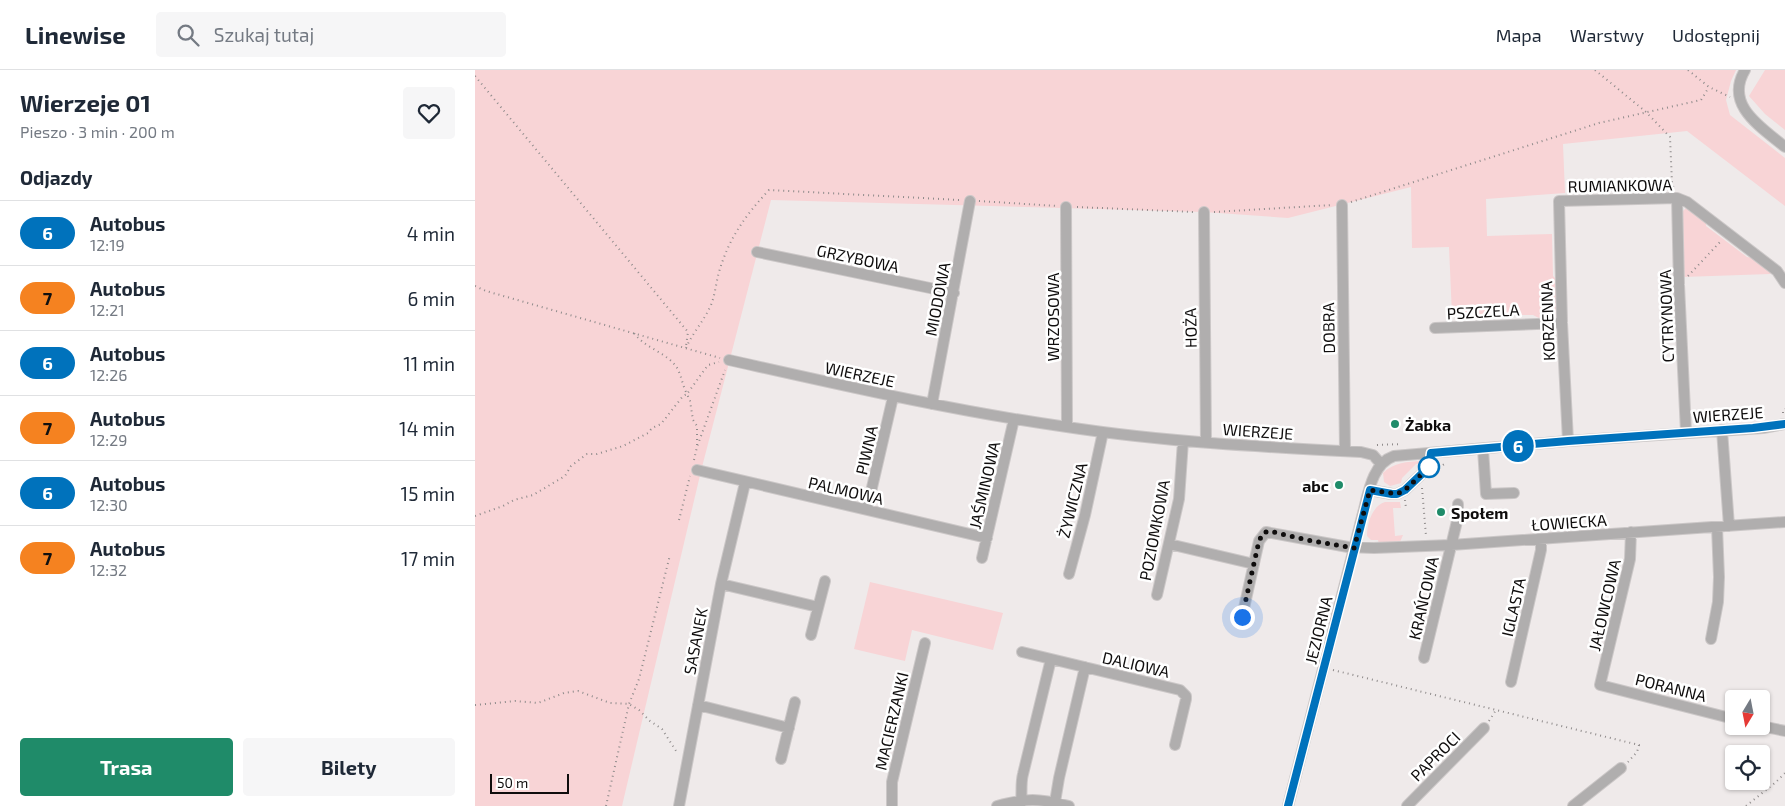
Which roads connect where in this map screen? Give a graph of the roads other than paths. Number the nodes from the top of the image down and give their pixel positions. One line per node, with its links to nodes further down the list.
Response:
1 (1745, 70): 2 (street)
2 (1785, 147)
3 (1677, 198): 4 (street, RUMIANKOWA); 10 (street, RUMIANKOWA); 22 (street, CYTRYNOWA)
4 (1559, 200): 12 (street, KORZENNA)
5 (971, 201): 11 (street, MIODOWA)
6 (1342, 205): 27 (street, DOBRA)
7 (1066, 207): 19 (street, WRZOSOWA)
8 (1204, 212): 25 (street, HOŻA)
9 (757, 252): 11 (street, GRZYBOWA)
10 (1785, 283)
11 (954, 293): 16 (street, MIODOWA)
12 (1562, 323): 13 (street, PSZCZELA); 24 (street, KORZENNA)
13 (1435, 328)
14 (729, 360): 15 (street, WIERZEJE)
15 (893, 397): 16 (street, WIERZEJE); 35 (street, PIWNA)
16 (932, 404): 17 (street, WIERZEJE)
17 (1013, 419): 19 (street, WIERZEJE); 40 (street, JAŚMINOWA)
18 (1785, 424): 20 (street, WIERZEJE)
19 (1067, 427): 21 (street, WIERZEJE)
20 (1722, 430): 22 (street, WIERZEJE); 38 (street)
21 (1103, 432): 23 (street, WIERZEJE); 47 (street, ŻYWICZNA)
22 (1686, 432): 24 (street, WIERZEJE)
23 (1183, 441): 25 (street, WIERZEJE); 42 (street, POZIOMKOWA)
24 (1568, 441): 26 (street, WIERZEJE)
25 (1206, 443): 27 (street, WIERZEJE)
26 (1483, 449): 28 (street, WIERZEJE); 33 (street)
27 (1345, 451): 29 (street, WIERZEJE)
28 (1431, 453): 29 (street, WIERZEJE); 32 (street)
29 (1381, 464): 32 (street, JEZIORNA)
30 (695, 467): 31 (street, PALMOWA)
31 (745, 483): 35 (street, PALMOWA); 49 (street, SASANEK)
32 (1370, 490): 44 (street, JEZIORNA)
33 (1514, 493)
34 (1458, 504): 43 (street, KRAŃCOWA)
35 (867, 510): 40 (street, PALMOWA)
36 (1785, 522): 38 (street, ŁOWIECKA)
37 (1717, 526): 38 (street, ŁOWIECKA); 39 (street, ŁOWIECKA); 54 (street)
38 (1729, 526)
39 (1631, 532): 41 (street, ŁOWIECKA); 61 (street, JAŁOWCOWA)
40 (987, 538): 45 (street, JAŚMINOWA)
41 (1541, 539): 43 (street, ŁOWIECKA); 60 (street, IGLASTA)
42 (1169, 544): 46 (street); 50 (street, POZIOMKOWA)
43 (1451, 545): 44 (street, ŁOWIECKA); 57 (street, KRAŃCOWA)
44 (1354, 548): 46 (street, ŁOWIECKA); 78 (street, JEZIORNA)
45 (982, 558)
46 (1254, 564): 52 (street)
47 (1069, 574)
48 (825, 581): 51 (street)
49 (721, 584): 51 (street); 63 (street, SASANEK)
50 (1157, 595)
51 (818, 607): 53 (street)
52 (1242, 617)
53 (811, 635)
54 (1711, 639)
55 (925, 643): 75 (street, MACIERZANKI)
56 (1022, 652): 58 (street, DALIOWA)
57 (1424, 658)
58 (1051, 659): 59 (street, DALIOWA); 73 (street)
59 (1085, 667): 69 (street, DALIOWA); 72 (street, DALIOWA)
60 (1511, 682)
61 (1600, 685): 64 (street, PORANNA)
62 (795, 702): 65 (street)
63 (699, 706): 65 (street); 74 (street, SASANEK)
64 (1725, 717)
65 (789, 728): 70 (street)
66 (1484, 728): 79 (street, PAPROCI)
67 (1770, 728): 68 (street)
68 (1785, 731)
69 (1175, 745)
70 (781, 759)
71 (1621, 768): 80 (street)
72 (1055, 802): 73 (street); 77 (street)
73 (1021, 803): 76 (street)
74 (679, 806)
75 (892, 806)
76 (997, 806)
77 (1069, 806)
78 (1288, 806)
79 (1407, 806)
80 (1573, 806)

